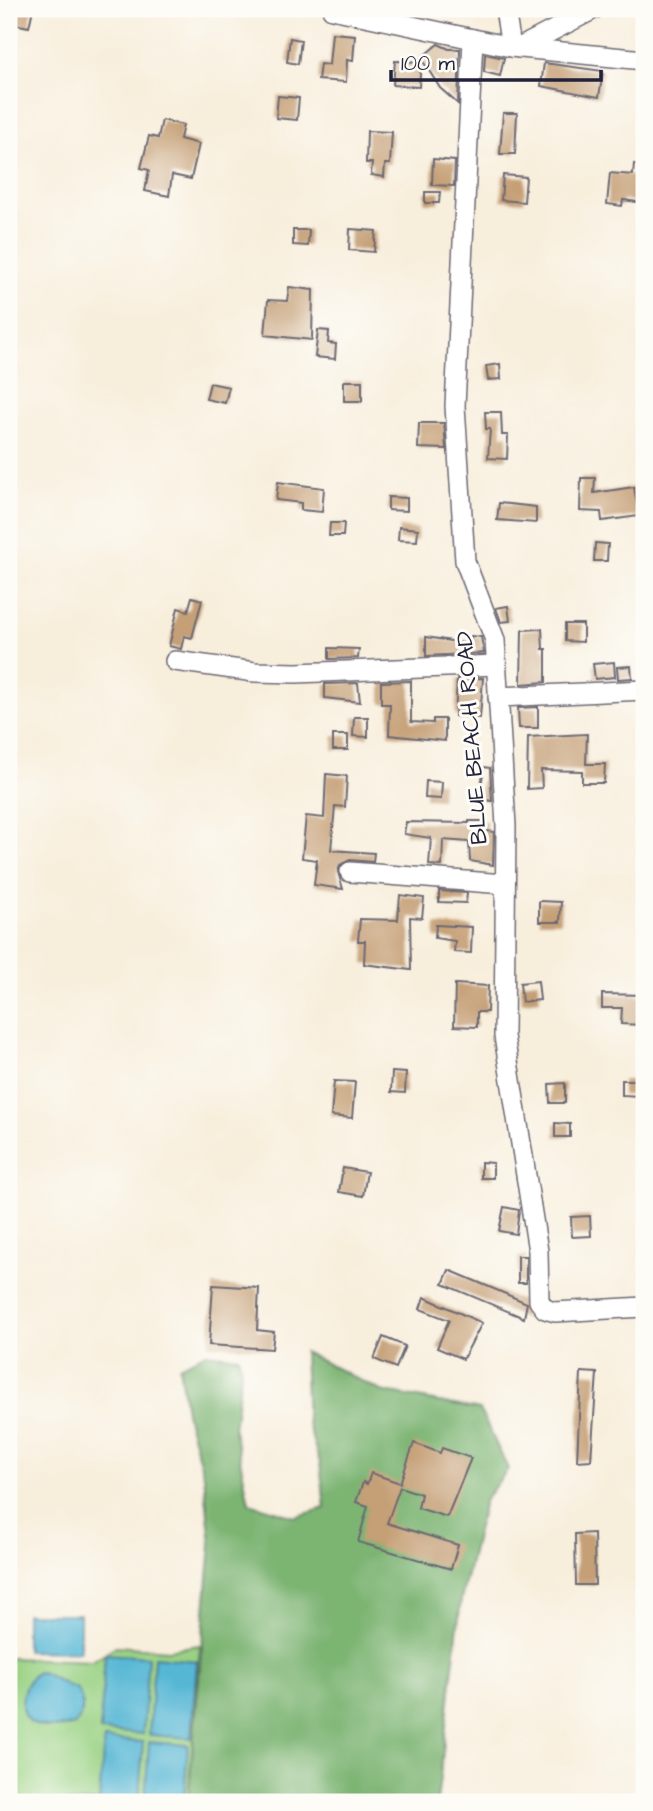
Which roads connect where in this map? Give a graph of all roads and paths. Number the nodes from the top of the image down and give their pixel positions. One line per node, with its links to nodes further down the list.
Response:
1 (332, 9): 4 (street)
2 (505, 9): 5 (street)
3 (594, 9): 5 (street)
4 (473, 39): 5 (street); 8 (street, BLUE BEACH ROAD)
5 (515, 47): 6 (street)
6 (644, 60)
7 (175, 661): 8 (street)
8 (496, 665): 10 (street, BLUE BEACH ROAD)
9 (644, 690): 10 (street)
10 (498, 697): 12 (street, BLUE BEACH ROAD)
11 (350, 872): 12 (street)
12 (504, 884): 13 (street, BLUE BEACH ROAD)
13 (644, 1307)

